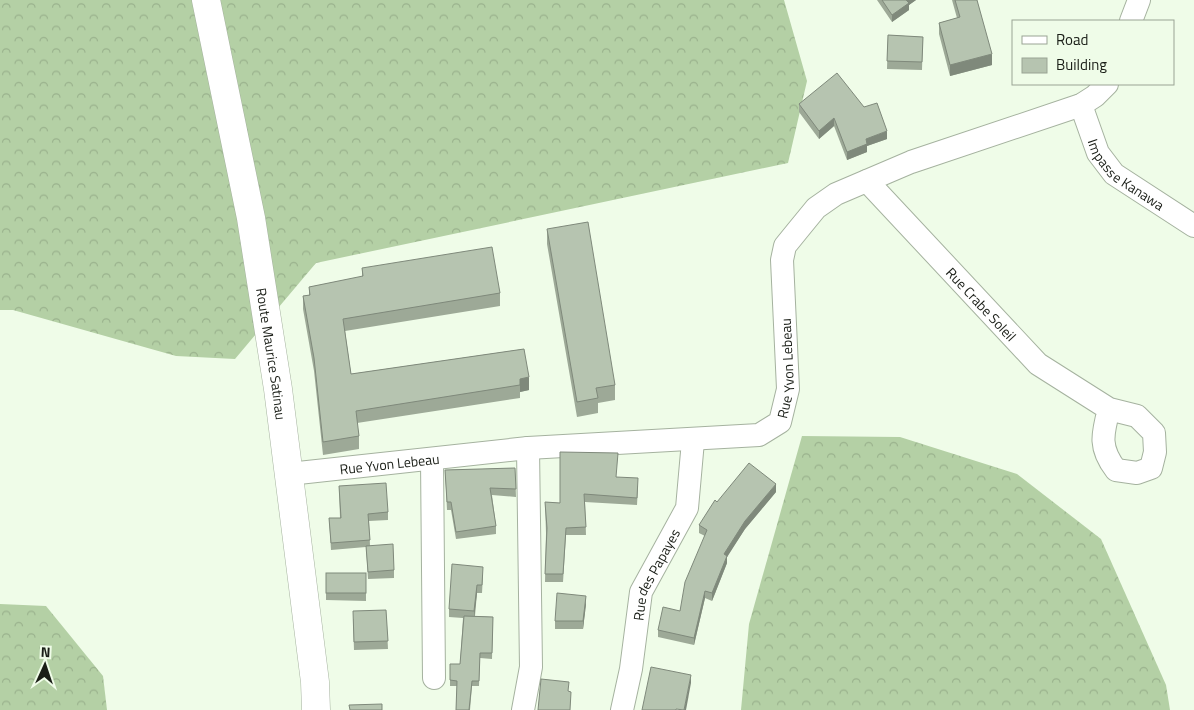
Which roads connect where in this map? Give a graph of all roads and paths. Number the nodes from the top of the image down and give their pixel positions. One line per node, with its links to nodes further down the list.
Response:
1 (206, 0): 12 (main road, Route Maurice Satinau)
2 (1139, 0): 3 (street)
3 (1131, 20)
4 (1106, 85): 5 (street, Rue Yvon Lebeau)
5 (1081, 105): 6 (street, Rue Yvon Lebeau); 7 (street, Impasse Kanawa)
6 (867, 181): 8 (street, Rue Crabe Soleil); 9 (street, Rue Yvon Lebeau)
7 (1194, 226)
8 (1109, 409)
9 (693, 440): 10 (street, Rue Yvon Lebeau); 16 (street, Rue des Papayes)
10 (528, 448): 11 (street, Rue Yvon Lebeau); 15 (street)
11 (432, 458): 12 (street, Rue Yvon Lebeau); 13 (street)
12 (289, 474): 14 (main road, Route Maurice Satinau)
13 (434, 678)
14 (316, 710)
15 (523, 710)
16 (622, 710)

